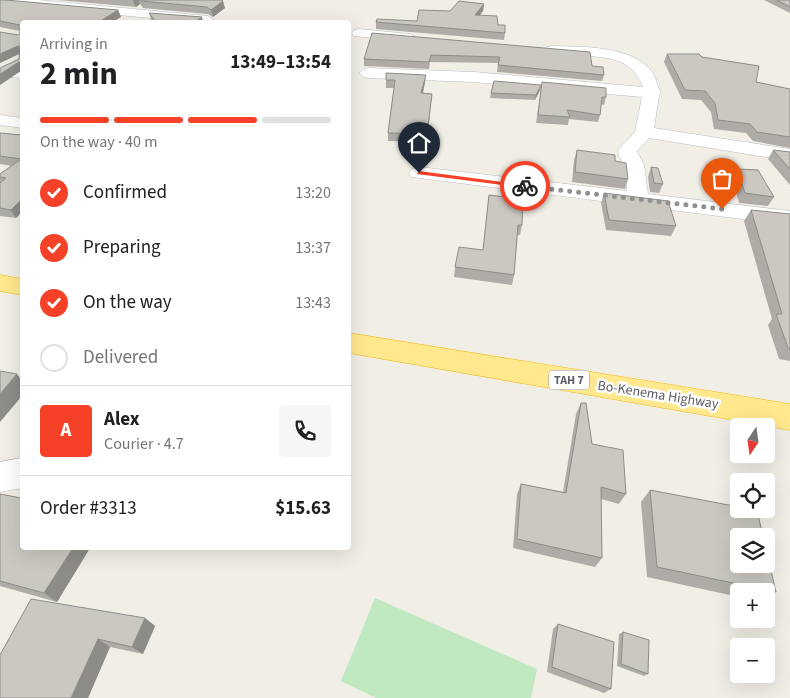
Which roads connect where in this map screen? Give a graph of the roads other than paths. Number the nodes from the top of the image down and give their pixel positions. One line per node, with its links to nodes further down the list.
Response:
1 (0, 0): 3 (street)
2 (118, 0): 3 (street)
3 (103, 9): 4 (street); 5 (street)
4 (86, 20)
5 (208, 20)
6 (359, 33): 7 (street)
7 (426, 40)
8 (537, 49): 13 (street)
9 (20, 60): 10 (street)
10 (0, 71): 12 (street)
11 (367, 73): 13 (street)
12 (20, 74)
13 (653, 94): 16 (street)
14 (0, 120): 15 (street)
15 (20, 123)
16 (645, 132): 17 (street); 19 (street)
17 (790, 154)
18 (419, 173): 19 (street)
19 (638, 199): 20 (street)
20 (790, 218)
21 (0, 283): 22 (highway)
22 (20, 287)
23 (351, 343): 24 (highway, Bo-Kenema Highway / TAH 7)
24 (790, 417)
25 (20, 473): 26 (street)
26 (0, 477)

